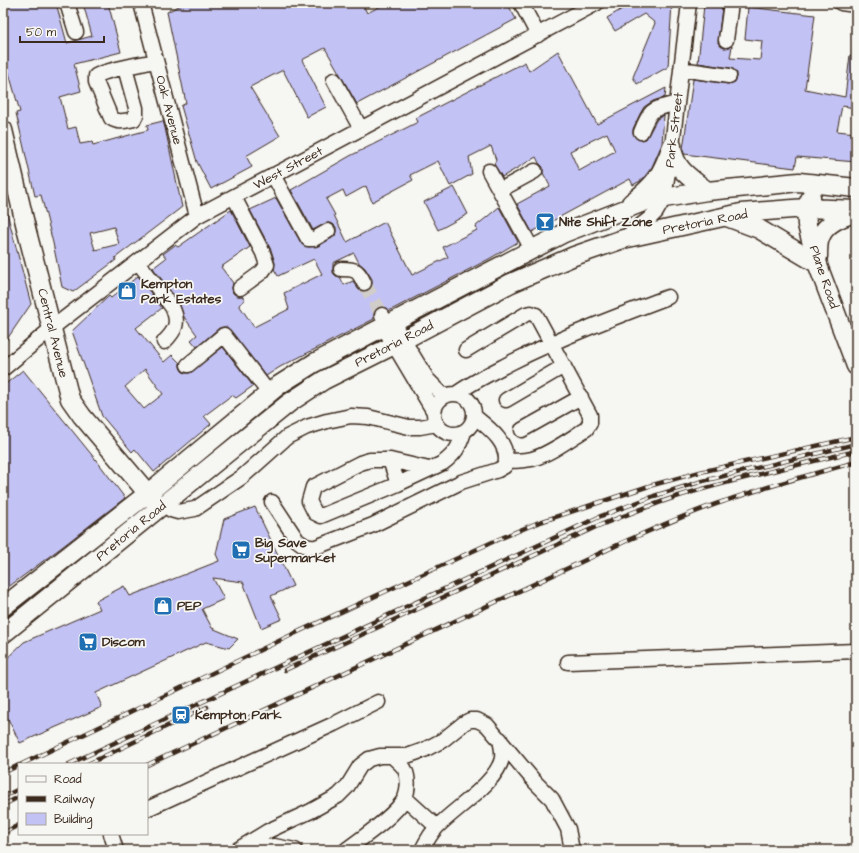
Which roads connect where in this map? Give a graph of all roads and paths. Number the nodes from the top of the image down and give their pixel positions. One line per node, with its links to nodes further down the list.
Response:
1 (67, 3): 9 (street)
2 (141, 3): 12 (street, Oak Avenue)
3 (521, 3): 10 (street)
4 (597, 3): 10 (street, West Street)
5 (689, 3): 14 (street, Park Street)
6 (731, 3): 11 (street)
7 (841, 3): 8 (street)
8 (856, 5)
9 (76, 32)
10 (538, 35): 18 (street, West Street)
11 (726, 40)
12 (156, 61): 13 (street); 35 (street, Oak Avenue)
13 (125, 68)
14 (681, 69): 15 (street); 17 (street, Park Street)
15 (729, 76)
16 (334, 80): 18 (street)
17 (677, 103): 20 (street); 21 (street, Park Street)
18 (361, 129): 24 (street, West Street)
19 (3, 130): 47 (main road, Central Avenue)
20 (641, 132)
21 (672, 147): 29 (main road); 31 (street, Park Street); 33 (main road)
22 (535, 170): 28 (street)
23 (488, 171): 28 (street)
24 (273, 175): 30 (street, West Street); 37 (street)
25 (758, 185): 26 (main road, Pretoria Road); 29 (main road, Pretoria Road); 32 (main road)
26 (832, 185): 27 (main road, Pretoria Road); 32 (main road)
27 (856, 188)
28 (500, 190): 39 (street)
29 (707, 191): 31 (main road, Pretoria Road)
30 (234, 197): 35 (street, West Street); 44 (street)
31 (664, 198): 33 (main road, Pretoria Road); 38 (street, Park Street)
32 (806, 208): 34 (main road, Pretoria Road); 36 (main road, Pretoria Road); 41 (main road, Plane Road)
33 (622, 210): 39 (main road, Pretoria Road)
34 (856, 212): 41 (main road)
35 (197, 216): 40 (street, West Street)
36 (723, 216): 38 (main road, Pretoria Road); 41 (main road)
37 (328, 231)
38 (623, 239): 49 (main road, Pretoria Road)
39 (532, 249): 46 (main road, Pretoria Road)
40 (138, 262): 47 (street, West Street); 48 (street)
41 (818, 264): 54 (main road, Plane Road)
42 (341, 269): 43 (street)
43 (364, 283)
44 (240, 288)
45 (668, 297): 50 (street)
46 (386, 323): 49 (street); 57 (main road, Pretoria Road)
47 (52, 328): 55 (street, West Street); 71 (main road, Central Avenue)
48 (164, 342)
49 (399, 342): 58 (street); 62 (street); 73 (main road, Pretoria Road)
50 (552, 343): 51 (street); 53 (street); 56 (street)
51 (466, 350)
52 (188, 366): 57 (street)
53 (564, 366): 59 (street); 60 (street)
54 (856, 366)
55 (3, 369)
56 (484, 376): 58 (street); 61 (street)
57 (269, 393): 71 (main road, Pretoria Road)
58 (450, 395): 61 (street); 62 (street)
59 (581, 397): 63 (street); 68 (street)
60 (506, 400)
61 (473, 410): 64 (street); 68 (street)
62 (435, 418): 65 (street); 73 (street)
63 (522, 430)
64 (464, 432): 65 (street); 66 (street)
65 (450, 434): 66 (street)
66 (451, 456): 69 (street)
67 (390, 460): 69 (street); 70 (street); 70 (street)
68 (507, 460): 72 (street)
69 (429, 469): 70 (street)
70 (398, 484)
71 (147, 494): 73 (main road, Central Avenue); 74 (main road, Pretoria Road)
72 (272, 502)
73 (162, 506): 75 (main road, Pretoria Road)
74 (3, 606)
75 (3, 634)
76 (856, 651): 77 (street)
77 (568, 662)
78 (378, 702): 82 (street)
79 (500, 740): 80 (street); 83 (street); 91 (street)
80 (393, 757): 81 (street); 86 (street)
81 (405, 798): 83 (street); 89 (street)
82 (148, 809)
83 (437, 827): 90 (street)
84 (111, 835): 85 (street)
85 (116, 850)
86 (237, 850)
87 (249, 850): 88 (street)
88 (296, 850)
89 (346, 850)
90 (422, 850)
91 (572, 850)

